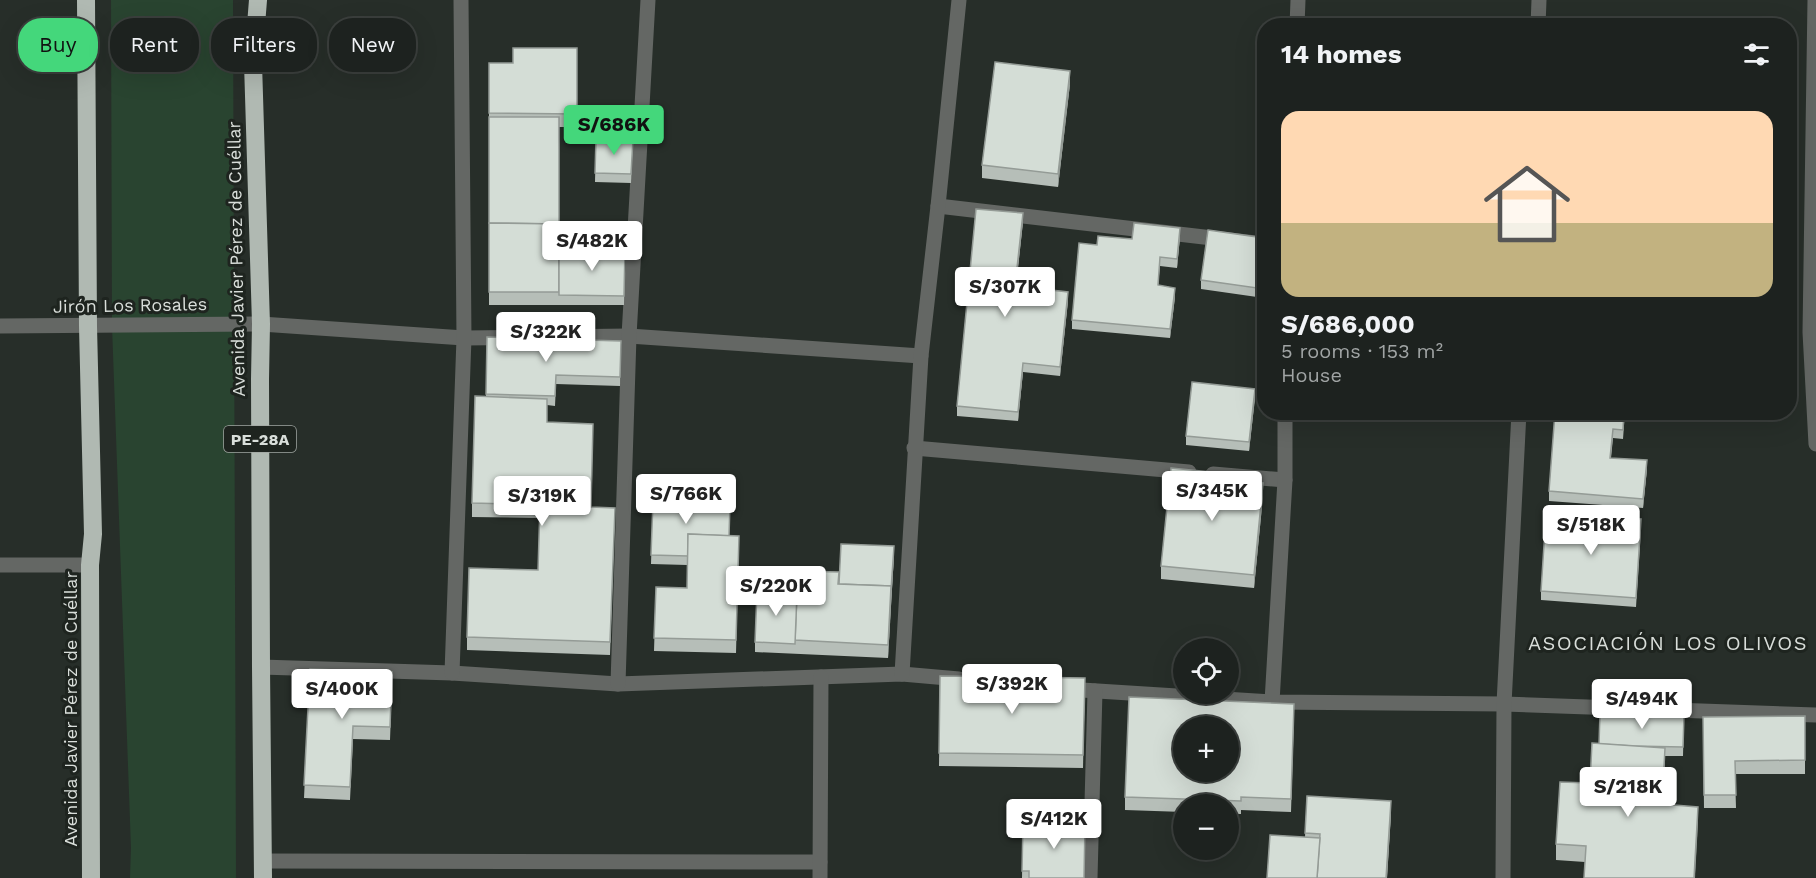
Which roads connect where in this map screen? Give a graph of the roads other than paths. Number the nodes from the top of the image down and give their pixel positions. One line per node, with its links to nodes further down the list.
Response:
1 (86, 0): 14 (highway, Avenida Javier Pérez de Cuéllar)
2 (258, 0): 13 (highway, Avenida Javier Pérez de Cuéllar / PE-28A)
3 (461, 0): 18 (street)
4 (648, 0): 17 (street)
5 (959, 0): 11 (street)
6 (1298, 0): 9 (street)
7 (1539, 0): 10 (street)
8 (1815, 0): 16 (street)
9 (1297, 18)
10 (1538, 18)
11 (938, 206): 12 (street); 19 (street)
12 (1257, 243)
13 (261, 324): 14 (street, Jirón Los Rosales); 18 (street, Jirón Los Rosales); 27 (highway, Avenida Javier Pérez de Cuéllar / PE-28A)
14 (88, 326): 15 (street, Jirón Los Rosales); 26 (highway, Avenida Javier Pérez de Cuéllar)
15 (0, 327)
16 (1813, 332): 22 (street)
17 (628, 336): 18 (street, Jirón Los Rosales); 19 (street, Jirón Los Rosales); 32 (street)
18 (464, 338): 28 (street)
19 (921, 356): 23 (street)
20 (1285, 420): 24 (street)
21 (1519, 420): 36 (street)
22 (1816, 444)
23 (914, 448): 24 (street); 29 (street)
24 (1285, 480): 35 (street)
25 (0, 565): 26 (street)
26 (90, 565): 40 (highway, Avenida Javier Pérez de Cuéllar)
27 (261, 668): 28 (street); 38 (highway, Avenida Javier Pérez de Cuéllar / PE-28A)
28 (452, 673): 32 (street)
29 (902, 674): 30 (street); 31 (street)
30 (821, 677): 32 (street); 39 (street)
31 (970, 680)
32 (618, 684)
33 (1049, 687): 34 (street)
34 (1095, 691): 35 (street); 41 (street)
35 (1272, 702): 36 (street)
36 (1504, 704): 37 (street); 42 (street)
37 (1816, 715)
38 (263, 870): 39 (street)
39 (820, 870)
40 (91, 878)
41 (1090, 878)
42 (1503, 878)

